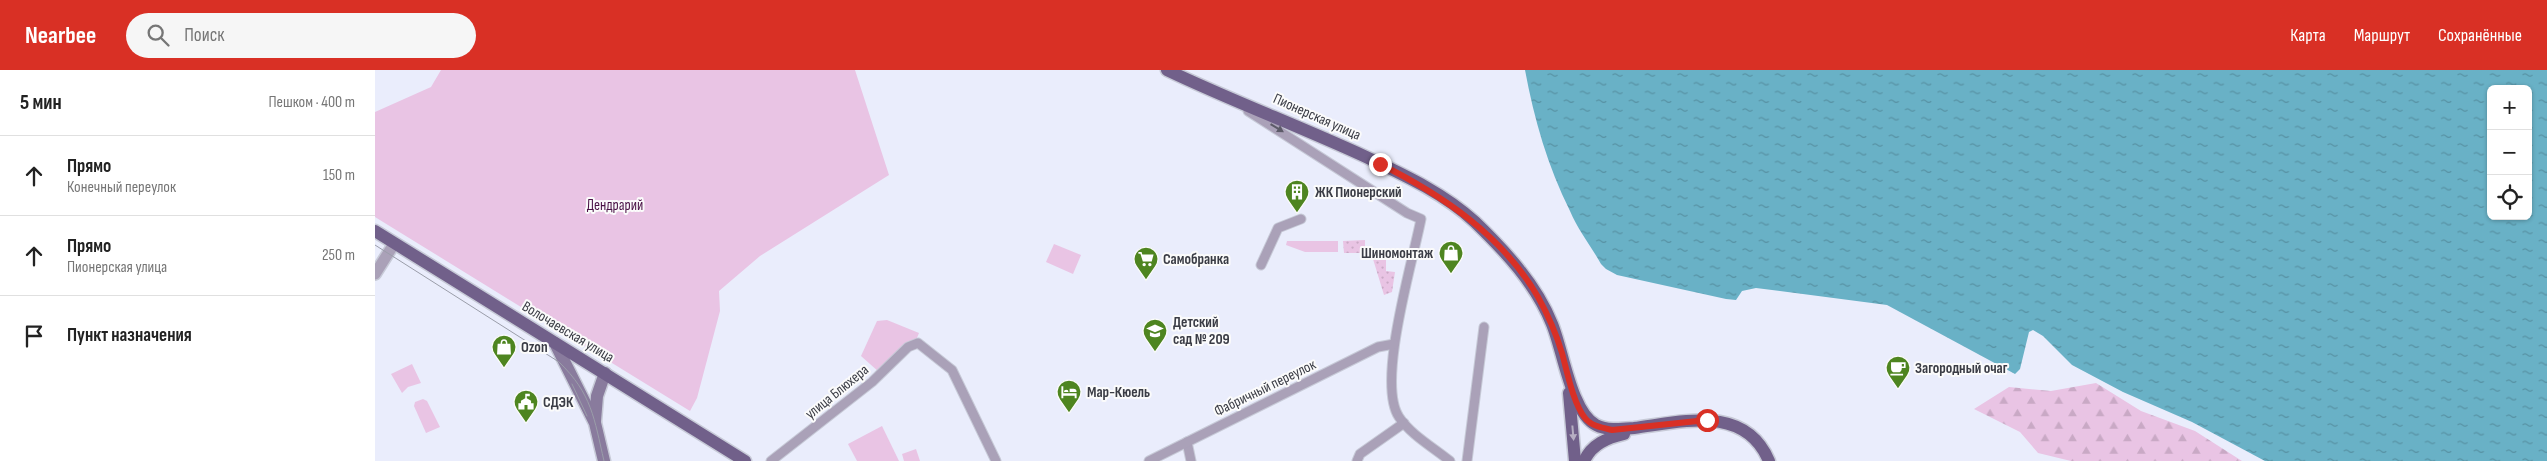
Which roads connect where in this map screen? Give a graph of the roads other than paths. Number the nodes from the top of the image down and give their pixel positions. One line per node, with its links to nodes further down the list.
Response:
1 (1167, 70): 2 (main road, Пионерская улица)
2 (1220, 94): 10 (street, one-way to 10); 11 (main road, Пионерская улица)
3 (1301, 219): 6 (street)
4 (375, 231): 5 (main road, Волочаевская улица)
5 (395, 244): 7 (street); 9 (main road, Волочаевская улица)
6 (1261, 265)
7 (375, 274)
8 (1484, 327): 25 (street)
9 (555, 343): 12 (main road, Волочаевская улица); 13 (main road)
10 (1394, 344): 14 (street); 16 (street, Фабричный переулок)
11 (1567, 371): 15 (main road); 26 (main road, one-way to 26)
12 (605, 373): 13 (main road); 18 (main road, Волочаевская улица)
13 (595, 423): 17 (main road)
14 (1404, 423): 23 (street); 24 (street)
15 (1655, 425): 27 (main road); 28 (main road)
16 (1187, 442): 21 (street, Фабричный переулок); 22 (street)
17 (604, 461)
18 (745, 461)
19 (771, 461): 20 (street, улица Блюхера)
20 (996, 461)
21 (1149, 461)
22 (1191, 461)
23 (1357, 461)
24 (1451, 461)
25 (1467, 461)
26 (1575, 461)
27 (1584, 461)
28 (1769, 461)

